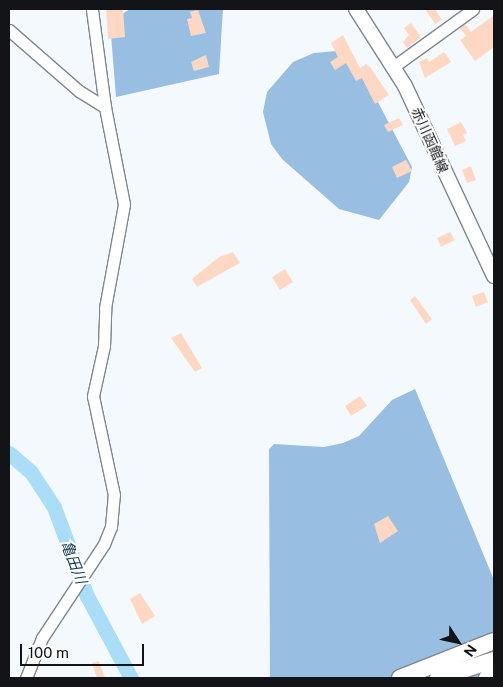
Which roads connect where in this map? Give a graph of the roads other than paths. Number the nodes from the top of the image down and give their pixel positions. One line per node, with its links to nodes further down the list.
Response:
1 (92, 9): 6 (street)
2 (356, 9): 5 (main road, 赤川函館線)
3 (473, 9): 5 (street)
4 (9, 30): 6 (street)
5 (393, 67): 7 (main road, 赤川函館線)
6 (105, 107): 11 (street)
7 (494, 276)
8 (494, 641): 12 (highway)
9 (494, 660): 13 (highway)
10 (494, 676): 14 (highway)
11 (26, 678)
12 (400, 678)
13 (438, 678)
14 (487, 678)

